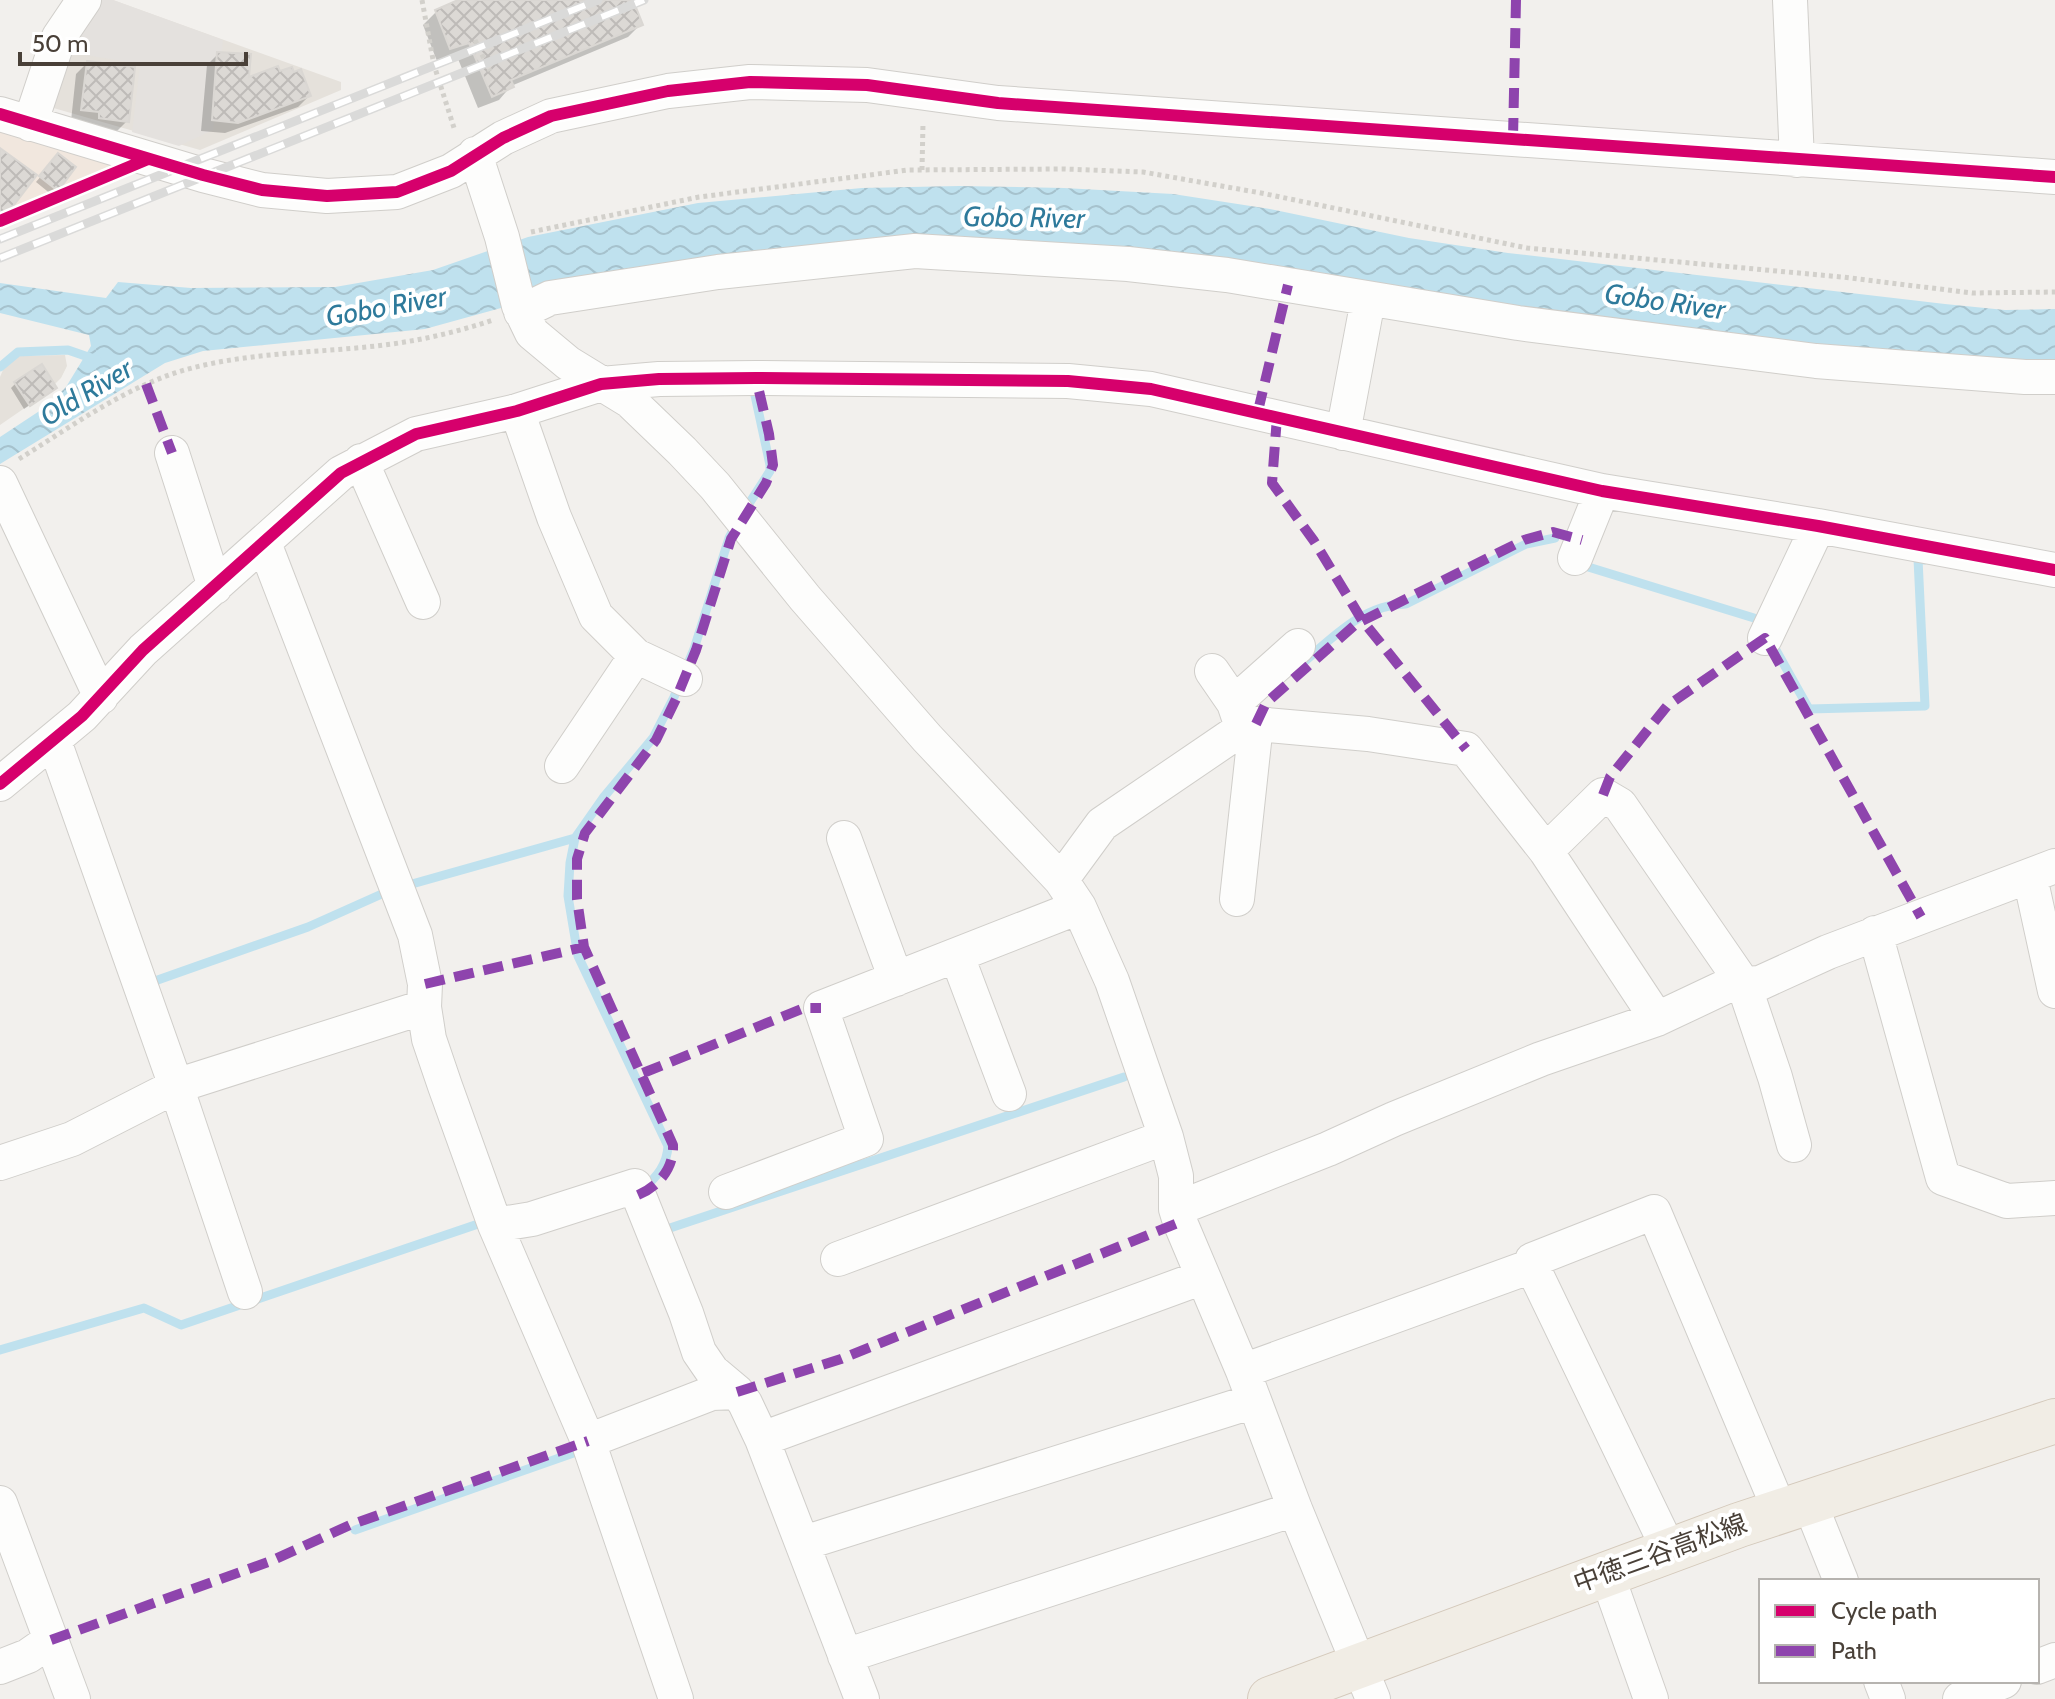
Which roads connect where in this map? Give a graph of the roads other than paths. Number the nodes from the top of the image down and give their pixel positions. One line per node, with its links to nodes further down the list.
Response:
1 (84, 0): 3 (street)
2 (1790, 0): 5 (street)
3 (15, 119): 4 (street)
4 (467, 149): 5 (street); 8 (street)
5 (1797, 160): 6 (street)
6 (2055, 177)
7 (1368, 300): 8 (street); 9 (street); 12 (street)
8 (520, 309): 10 (street)
9 (2055, 377)
10 (601, 384): 11 (street); 12 (street); 36 (street)
11 (517, 411): 14 (street); 25 (street)
12 (1343, 433): 16 (street)
13 (172, 453): 21 (street)
14 (361, 461): 18 (street); 22 (street)
15 (6, 474): 28 (street)
16 (1602, 491): 17 (street); 19 (street)
17 (1818, 526): 20 (street); 23 (street)
18 (264, 543): 21 (street); 43 (street)
19 (1575, 558)
20 (2055, 570)
21 (215, 587): 28 (street)
22 (423, 602)
23 (1765, 638)
24 (1298, 646): 29 (street)
25 (636, 656): 27 (street); 31 (street)
26 (1212, 671): 29 (street)
27 (685, 679)
28 (101, 697): 30 (street)
29 (1244, 718): 34 (street); 36 (street); 37 (street)
30 (54, 741): 32 (street); 45 (street)
31 (562, 766)
32 (0, 784)
33 (844, 838): 40 (street)
34 (1546, 851): 41 (street); 44 (street)
35 (2043, 872): 38 (street); 42 (street)
36 (1070, 893): 39 (street); 47 (street)
37 (1237, 899)
38 (1875, 933): 41 (street); 51 (street)
39 (957, 956): 40 (street); 46 (street)
40 (896, 979): 50 (street)
41 (1744, 985): 44 (street); 48 (street)
42 (2055, 991)
43 (424, 1007): 45 (street); 53 (street)
44 (1657, 1019): 52 (street)
45 (176, 1086): 49 (street); 57 (street)
46 (1009, 1094)
47 (1166, 1137): 52 (street); 54 (street)
48 (1794, 1145)
49 (0, 1163)
50 (726, 1192)
51 (2055, 1198)
52 (1176, 1209): 56 (street)
53 (495, 1225): 59 (street); 62 (street)
54 (838, 1259)
55 (1532, 1266): 58 (street); 64 (street); 67 (street)
56 (1203, 1277): 58 (street); 61 (street)
57 (245, 1292)
58 (1249, 1386): 65 (street); 66 (street)
59 (737, 1392): 61 (street); 62 (street)
60 (2055, 1421): 64 (main road, 中徳三谷高松線)
61 (762, 1439): 66 (street)
62 (588, 1441): 76 (street)
63 (0, 1503): 70 (street)
64 (1794, 1506): 67 (main road, 中徳三谷高松線); 69 (street)
65 (1295, 1509): 71 (street); 73 (street)
66 (804, 1543): 71 (street)
67 (1669, 1550): 68 (main road, 中徳三谷高松線)
68 (1606, 1572): 73 (main road, 中徳三谷高松線); 79 (street)
69 (1840, 1579)
70 (51, 1640): 72 (street); 75 (street)
71 (845, 1656): 77 (street)
72 (0, 1667)
73 (1367, 1682): 78 (main road, 中徳三谷高松線)
74 (1999, 1683): 80 (street)
75 (73, 1699)
76 (676, 1699)
77 (862, 1699)
78 (1270, 1699)
79 (1651, 1699)
80 (1960, 1699)

